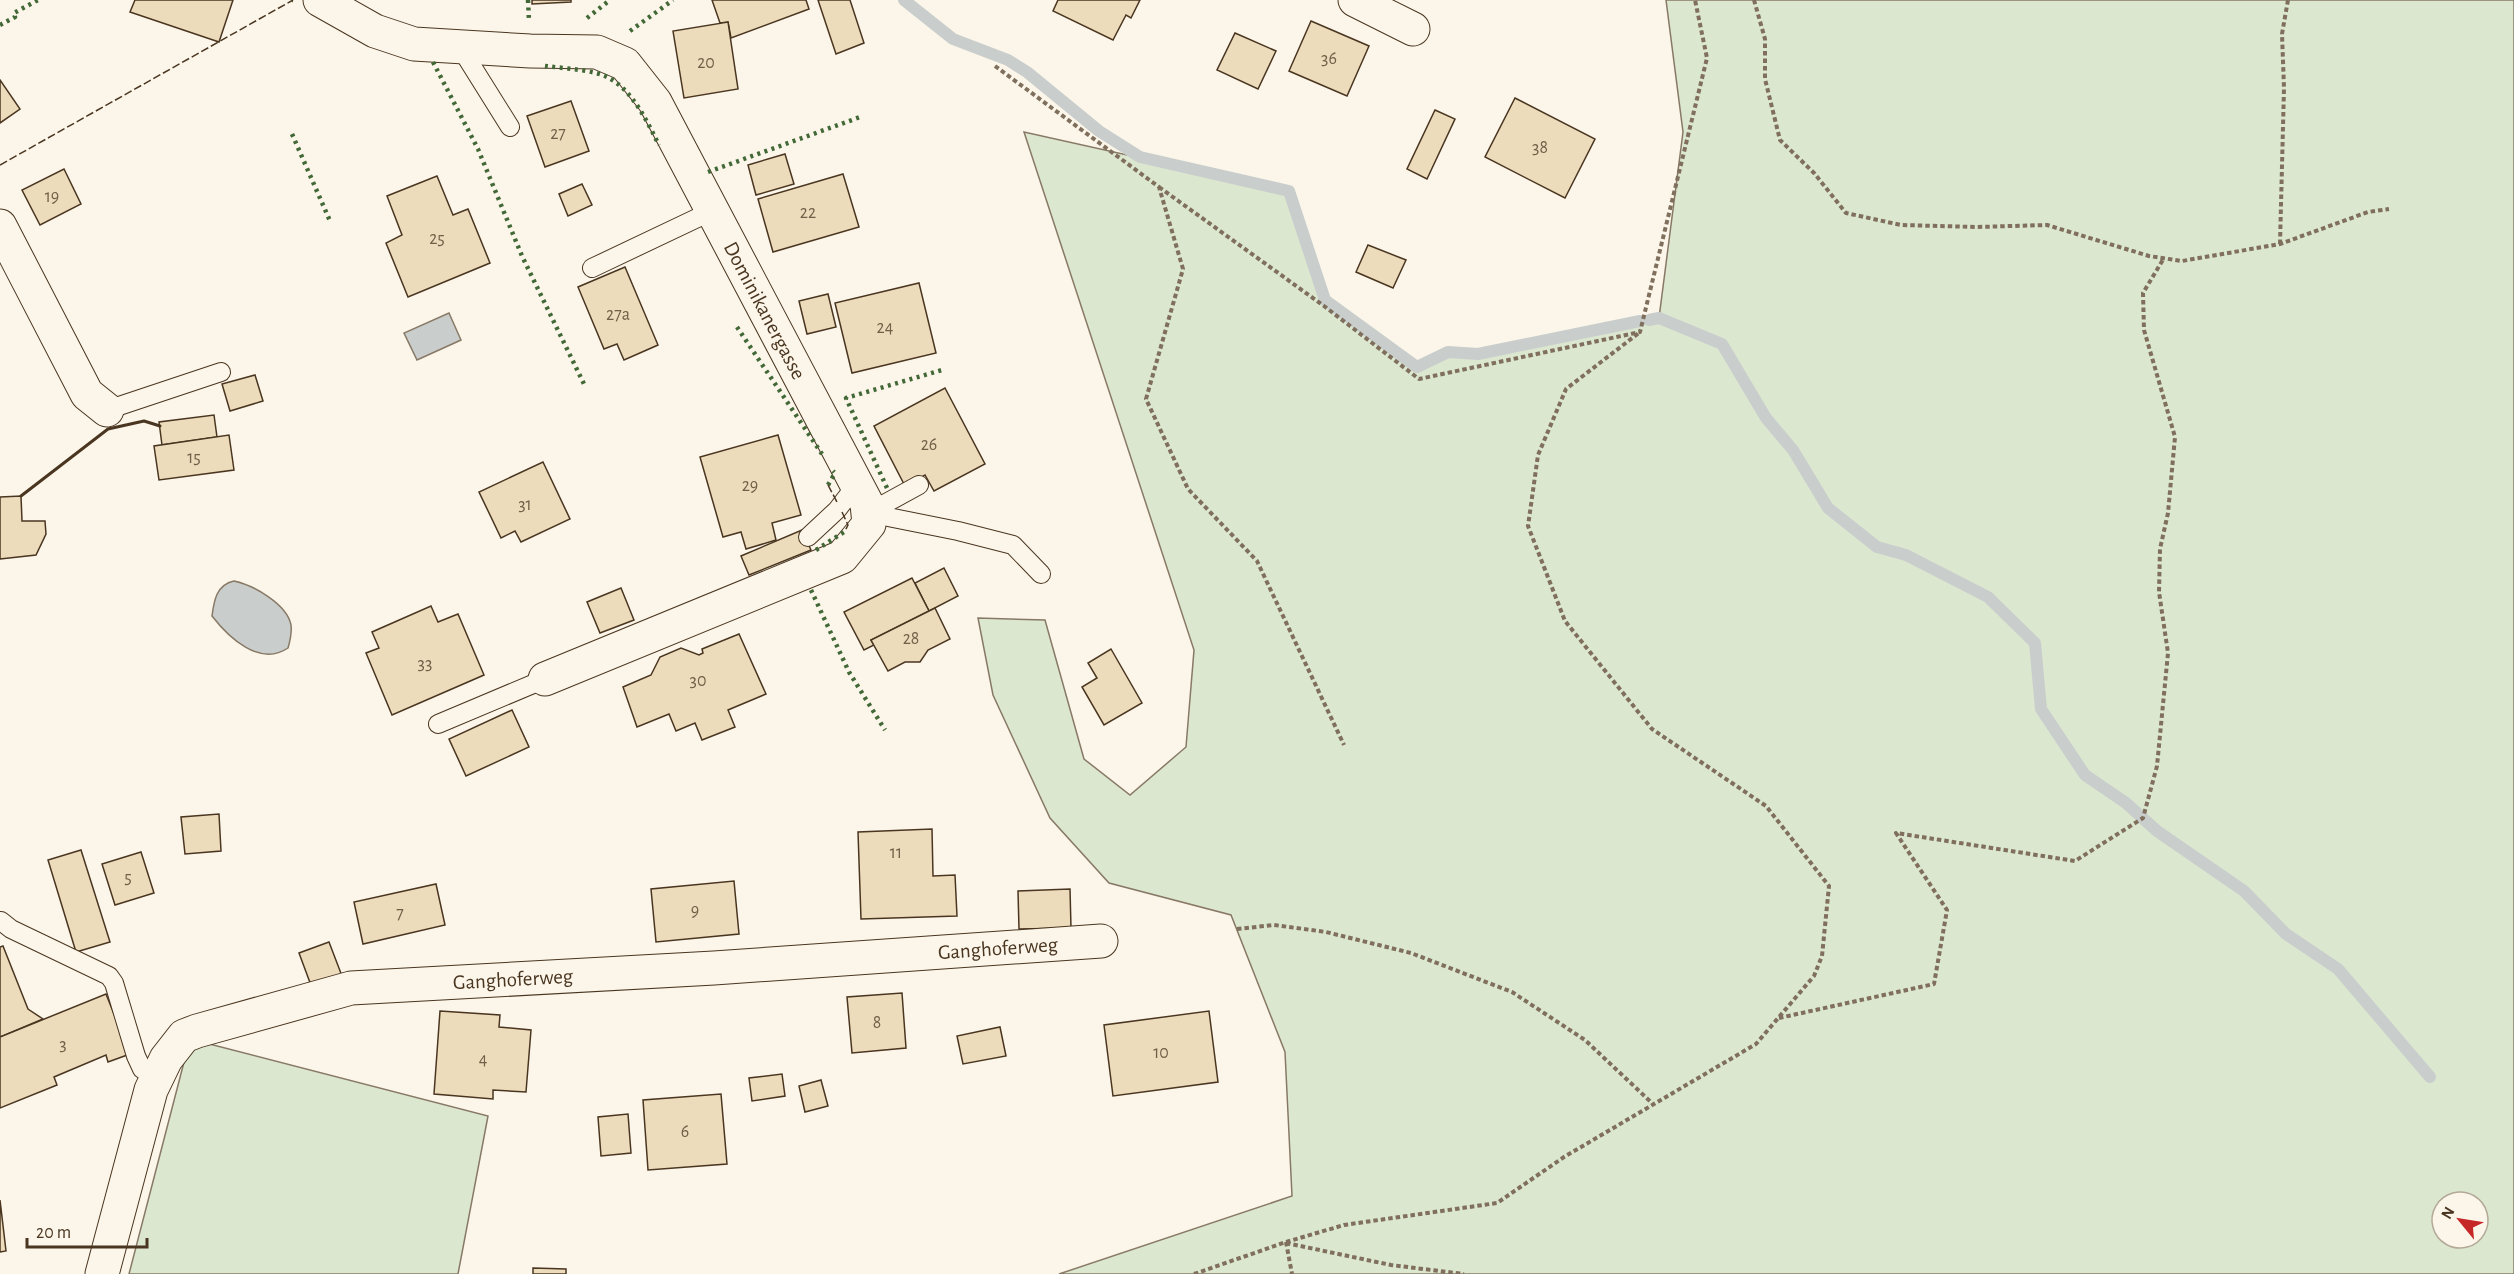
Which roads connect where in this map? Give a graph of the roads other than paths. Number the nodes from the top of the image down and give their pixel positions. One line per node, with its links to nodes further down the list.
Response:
1 (320, 0): 4 (street, Dominikanergasse)
2 (1355, 0): 3 (street)
3 (1413, 29)
4 (460, 47): 5 (lane); 6 (street, Dominikanergasse)
5 (510, 127)
6 (712, 211): 8 (lane); 12 (street, Dominikanergasse)
7 (0, 226): 10 (street)
8 (592, 268)
9 (221, 372): 10 (lane)
10 (107, 410)
11 (919, 485): 12 (lane)
12 (862, 499): 13 (lane); 14 (lane); 15 (street)
13 (808, 537)
14 (1041, 573)
15 (545, 679): 16 (lane)
16 (438, 724)
17 (1, 921): 19 (lane)
18 (1101, 941): 19 (street, Ganghoferweg)
19 (157, 1079): 20 (street, Ganghoferweg)
20 (102, 1274)

